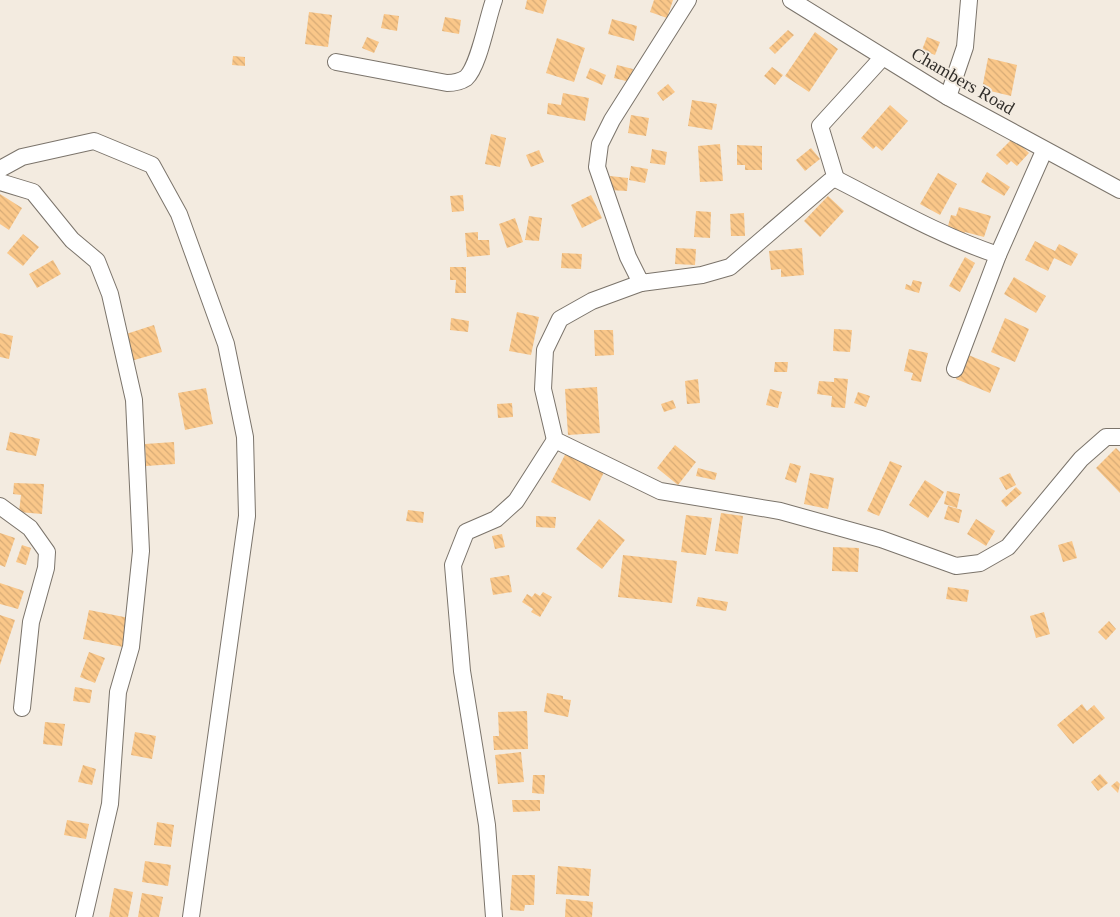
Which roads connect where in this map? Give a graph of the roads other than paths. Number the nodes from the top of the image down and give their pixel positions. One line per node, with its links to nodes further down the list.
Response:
1 (494, 0): 6 (street)
2 (688, 0): 14 (street)
3 (790, 0): 5 (street, Chambers Road)
4 (969, 0): 7 (street)
5 (882, 58): 7 (street, Chambers Road); 10 (street)
6 (336, 62)
7 (948, 98): 8 (street, Chambers Road)
8 (1044, 151): 12 (street, Chambers Road); 13 (street)
9 (0, 169): 21 (street)
10 (836, 179): 13 (street); 14 (street)
11 (0, 182): 20 (street)
12 (1120, 190)
13 (998, 255): 15 (street)
14 (641, 283): 17 (street)
15 (955, 369)
16 (1120, 437): 17 (street)
17 (555, 440): 22 (street)
18 (0, 506): 19 (street)
19 (22, 708)
20 (84, 917)
21 (191, 917)
22 (494, 917)

